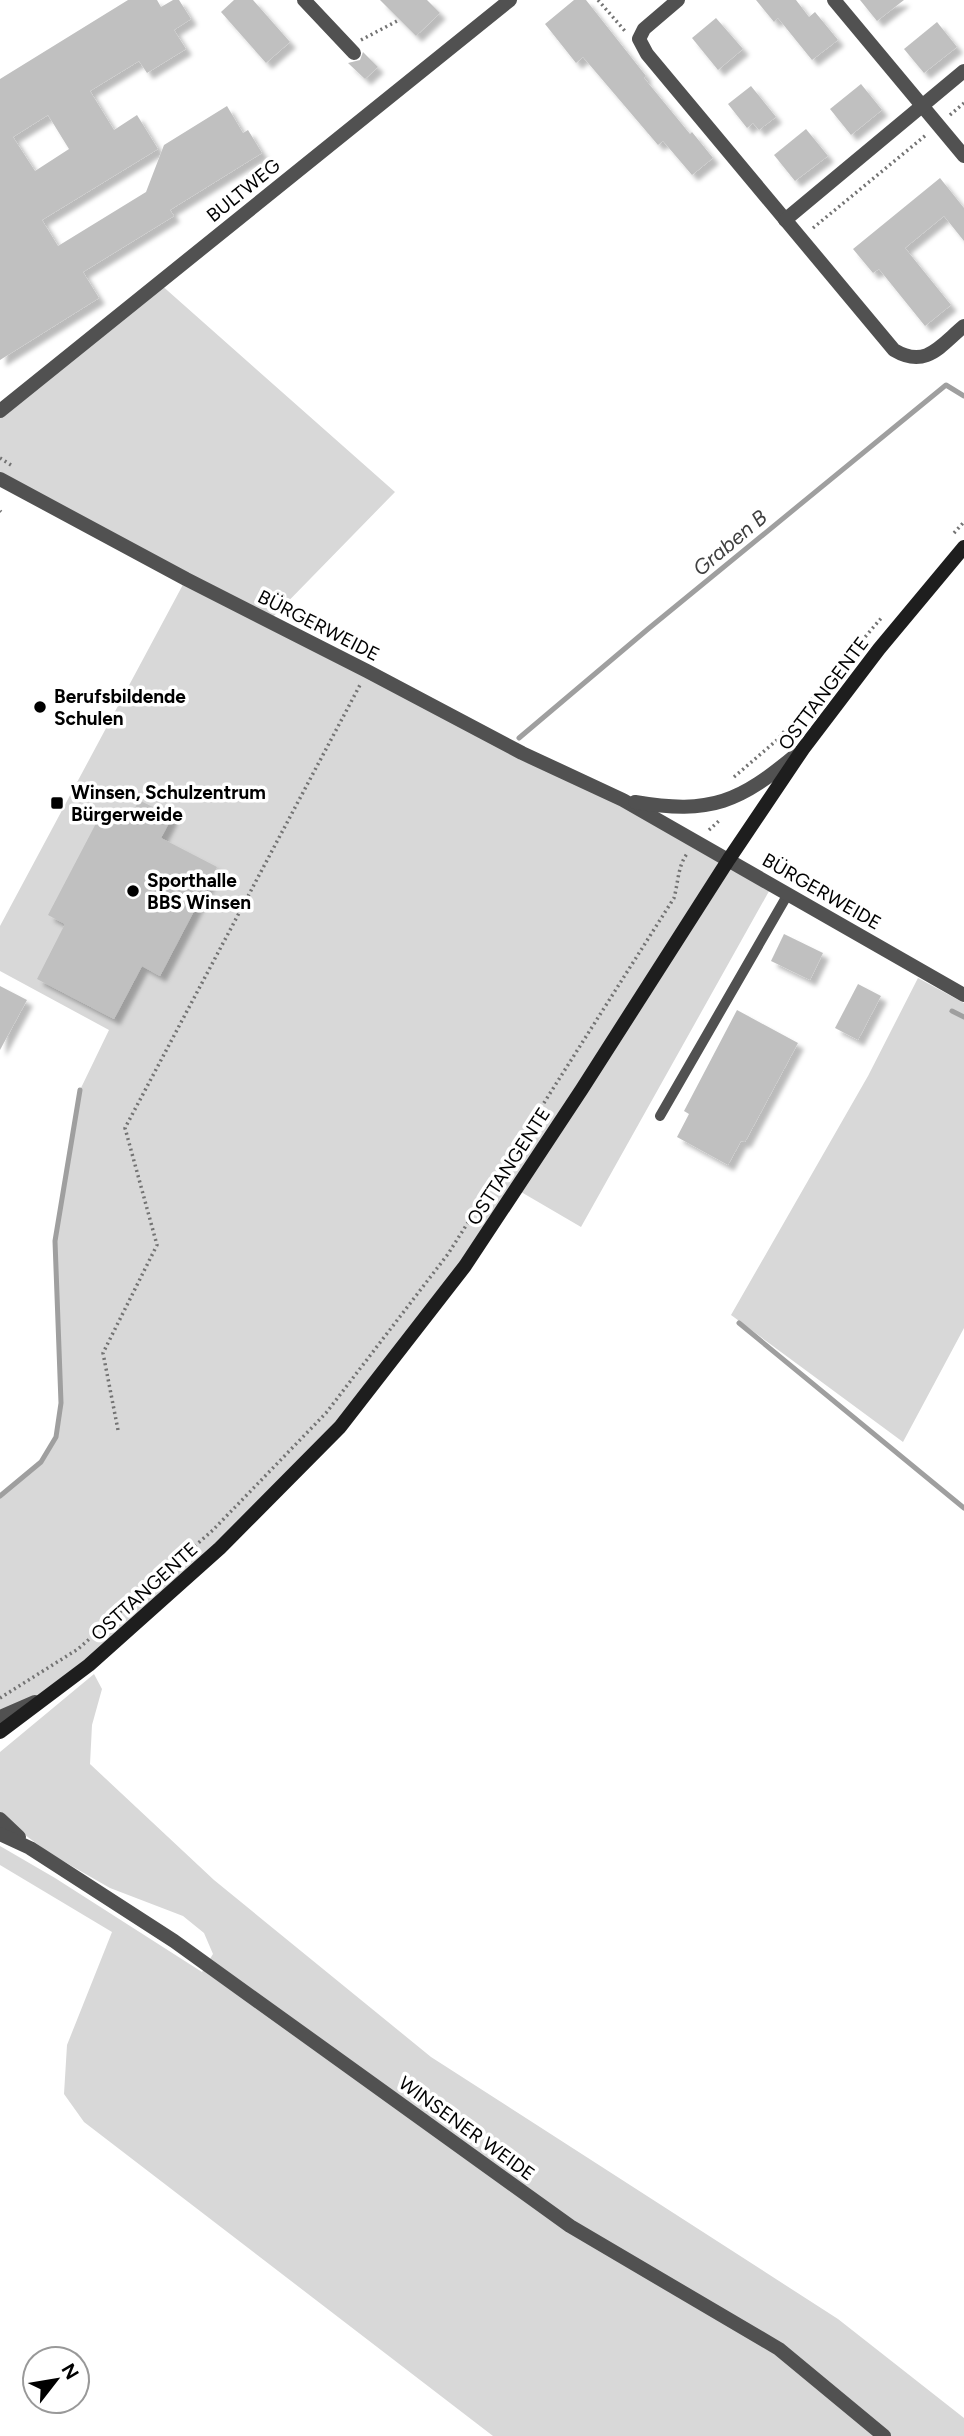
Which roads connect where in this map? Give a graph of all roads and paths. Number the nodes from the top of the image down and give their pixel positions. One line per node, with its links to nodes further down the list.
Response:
1 (304, 0): 8 (street)
2 (510, 0): 17 (street, BULTWEG)
3 (598, 0): 7 (path)
4 (678, 0): 7 (street)
5 (834, 0): 11 (street)
6 (399, 20): 8 (path)
7 (639, 38): 14 (street)
8 (351, 50)
9 (964, 71): 11 (street)
10 (964, 103): 12 (path)
11 (922, 107): 12 (street); 14 (street)
12 (938, 125): 13 (street); 15 (path)
13 (964, 156)
14 (785, 220): 15 (street)
15 (800, 239): 16 (street)
16 (964, 326)
17 (0, 411)
18 (0, 479): 23 (street, BÜRGERWEIDE)
19 (964, 522): 20 (path)
20 (946, 542)
21 (964, 547): 24 (main road, OSTTANGENTE)
22 (884, 615): 25 (path)
23 (368, 671): 26 (street, BÜRGERWEIDE); 33 (path)
24 (803, 749): 27 (street, BÜRGERWEIDE); 29 (main road, OSTTANGENTE)
25 (728, 782)
26 (623, 800): 27 (street, BÜRGERWEIDE); 28 (street, BÜRGERWEIDE)
27 (719, 803): 28 (path)
28 (697, 841): 29 (street, BÜRGERWEIDE); 35 (path)
29 (729, 859): 30 (street, BÜRGERWEIDE); 34 (main road, OSTTANGENTE)
30 (788, 894): 31 (street, BÜRGERWEIDE); 32 (lane)
31 (964, 995)
32 (660, 1116)
33 (118, 1430)
34 (50, 1696): 36 (street); 37 (main road, OSTTANGENTE)
35 (0, 1698)
36 (0, 1717)
37 (0, 1732)
38 (0, 1819): 40 (street, WINSENER WEIDE)
39 (0, 1834): 40 (street, WINSENER WEIDE)
40 (30, 1848): 41 (street, WINSENER WEIDE)
41 (884, 2436)

